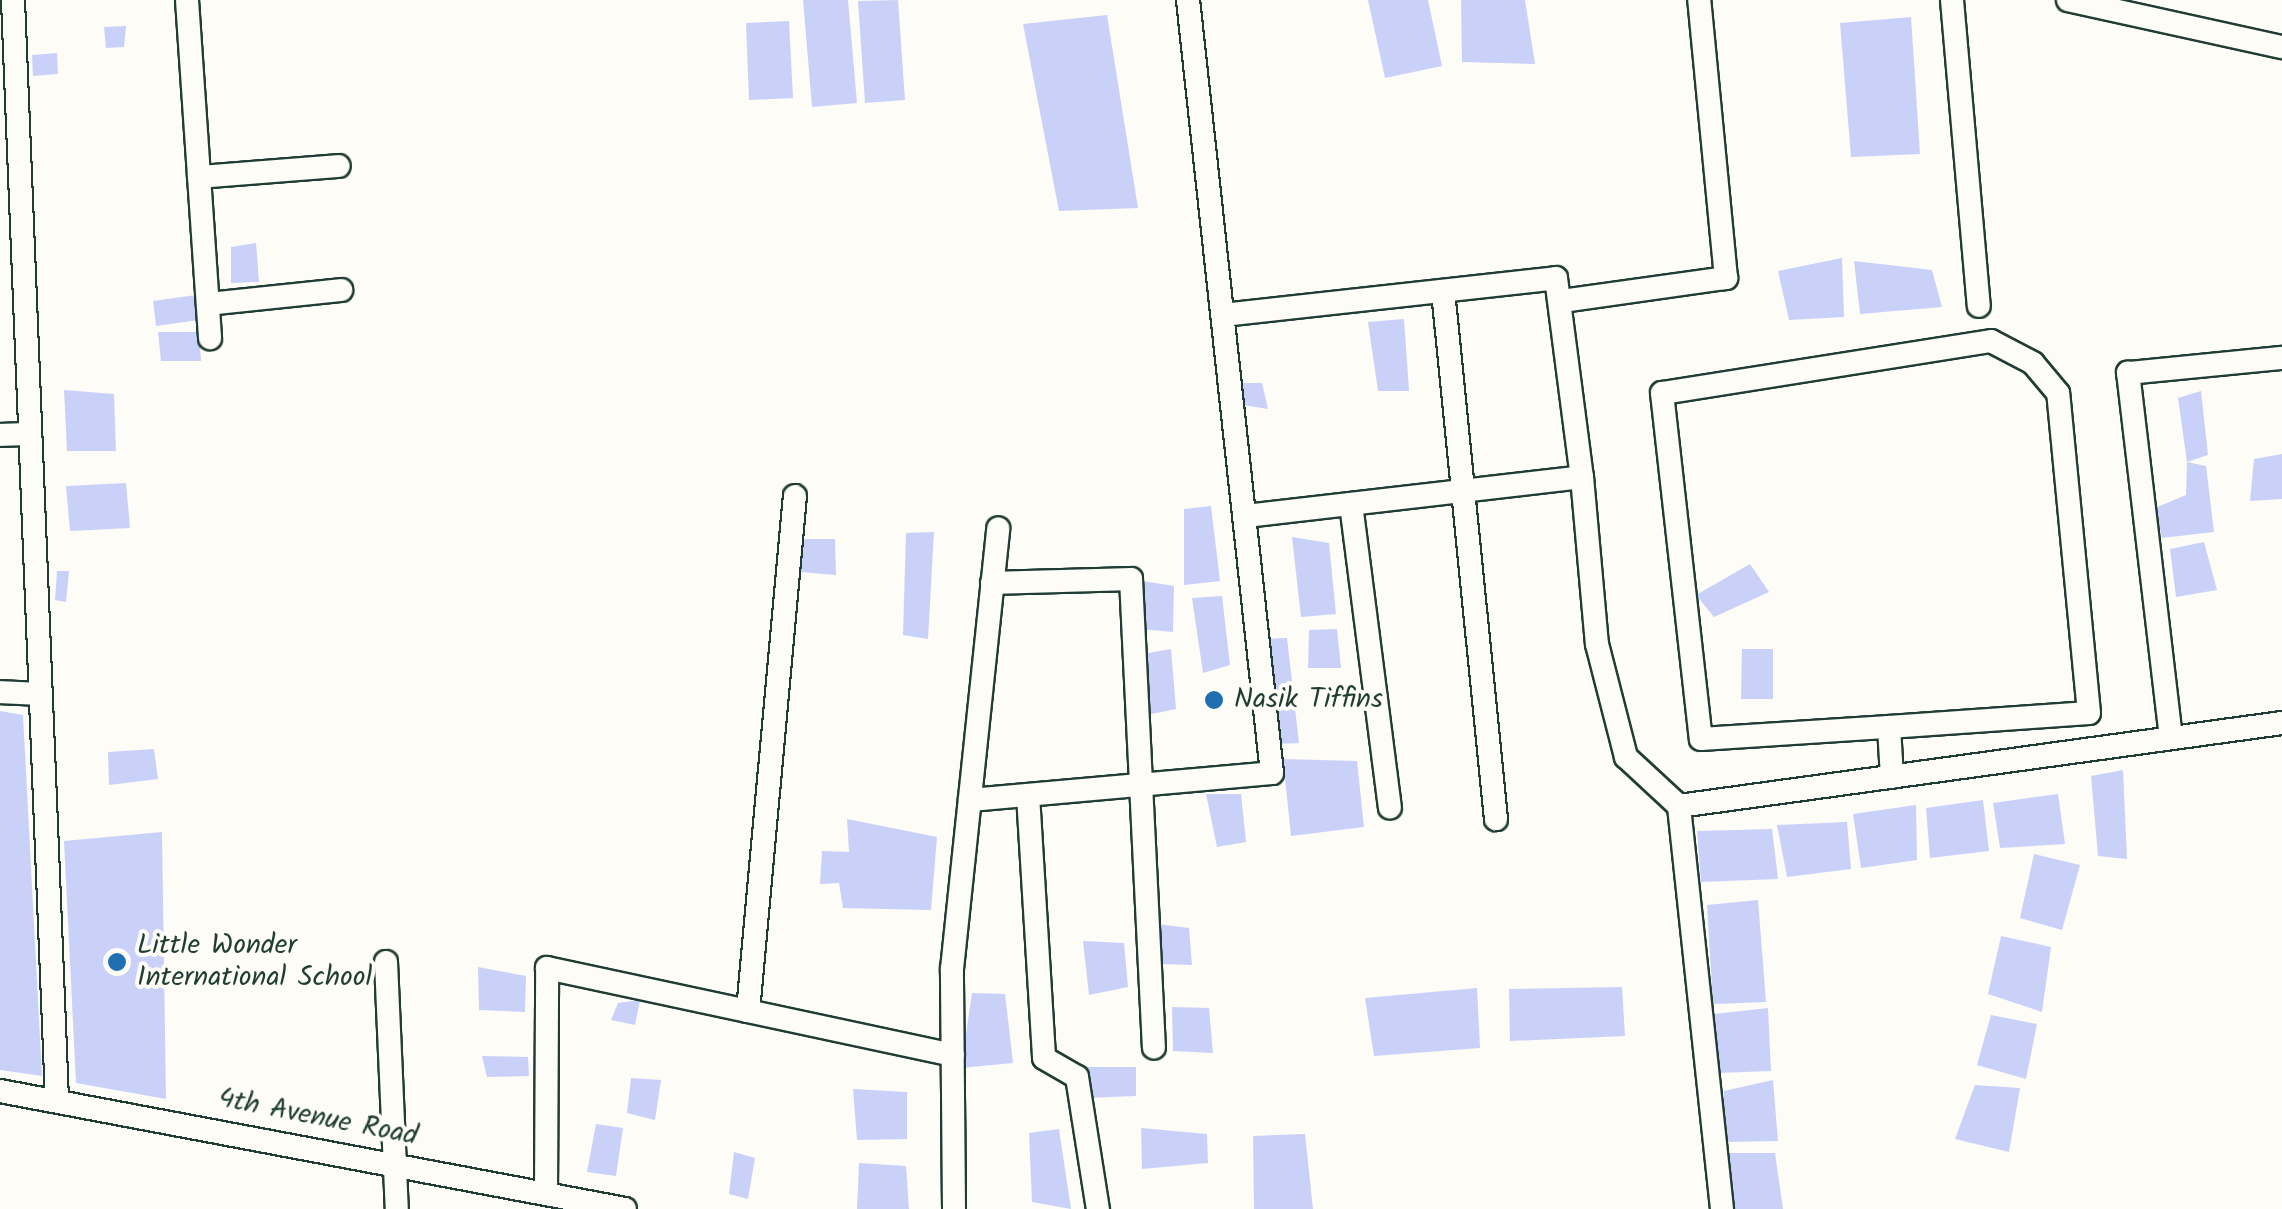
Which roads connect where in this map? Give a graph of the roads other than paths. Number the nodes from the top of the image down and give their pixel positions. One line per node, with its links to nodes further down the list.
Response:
1 (13, 0): 10 (street)
2 (187, 0): 9 (street)
3 (1188, 0): 16 (street)
4 (1699, 0): 13 (street)
5 (1952, 0): 15 (street)
6 (2068, 0): 7 (street)
7 (2282, 47)
8 (339, 166): 9 (street)
9 (199, 177): 14 (street)
10 (9, 182): 20 (street)
11 (341, 290): 14 (street)
12 (1443, 291): 13 (street); 16 (street); 22 (street)
13 (1562, 301): 21 (street)
14 (208, 304): 17 (street)
15 (1979, 306)
16 (1223, 315): 25 (street)
17 (210, 338)
18 (2282, 358): 32 (street)
19 (0, 434): 20 (street)
20 (30, 434): 29 (street)
21 (1582, 477): 22 (street); 37 (street)
22 (1463, 491): 24 (street); 39 (street)
23 (795, 496): 41 (street)
24 (1351, 504): 25 (street); 38 (street)
25 (1246, 516): 34 (street)
26 (998, 528): 27 (street)
27 (992, 583): 34 (street); 36 (street)
28 (0, 692): 29 (street)
29 (40, 694): 45 (street)
30 (2282, 723): 32 (street)
31 (1889, 727): 31 (street); 33 (street)
32 (2171, 738): 33 (street)
33 (1892, 777): 37 (street)
34 (1142, 786): 35 (street); 42 (street)
35 (1028, 795): 36 (street); 51 (street)
36 (970, 800): 43 (street)
37 (1679, 806): 52 (street)
38 (1390, 808)
39 (1496, 819)
40 (386, 962): 46 (street)
41 (748, 1011): 43 (street); 47 (street)
42 (1154, 1047)
43 (953, 1055): 50 (street)
44 (0, 1092): 45 (street, 4th Avenue Road)
45 (58, 1098): 46 (street, 4th Avenue Road)
46 (395, 1163): 47 (street, 4th Avenue Road); 48 (street)
47 (546, 1193): 49 (street, 4th Avenue Road)
48 (397, 1209)
49 (624, 1209)
50 (954, 1209)
51 (1098, 1209)
52 (1722, 1209)

